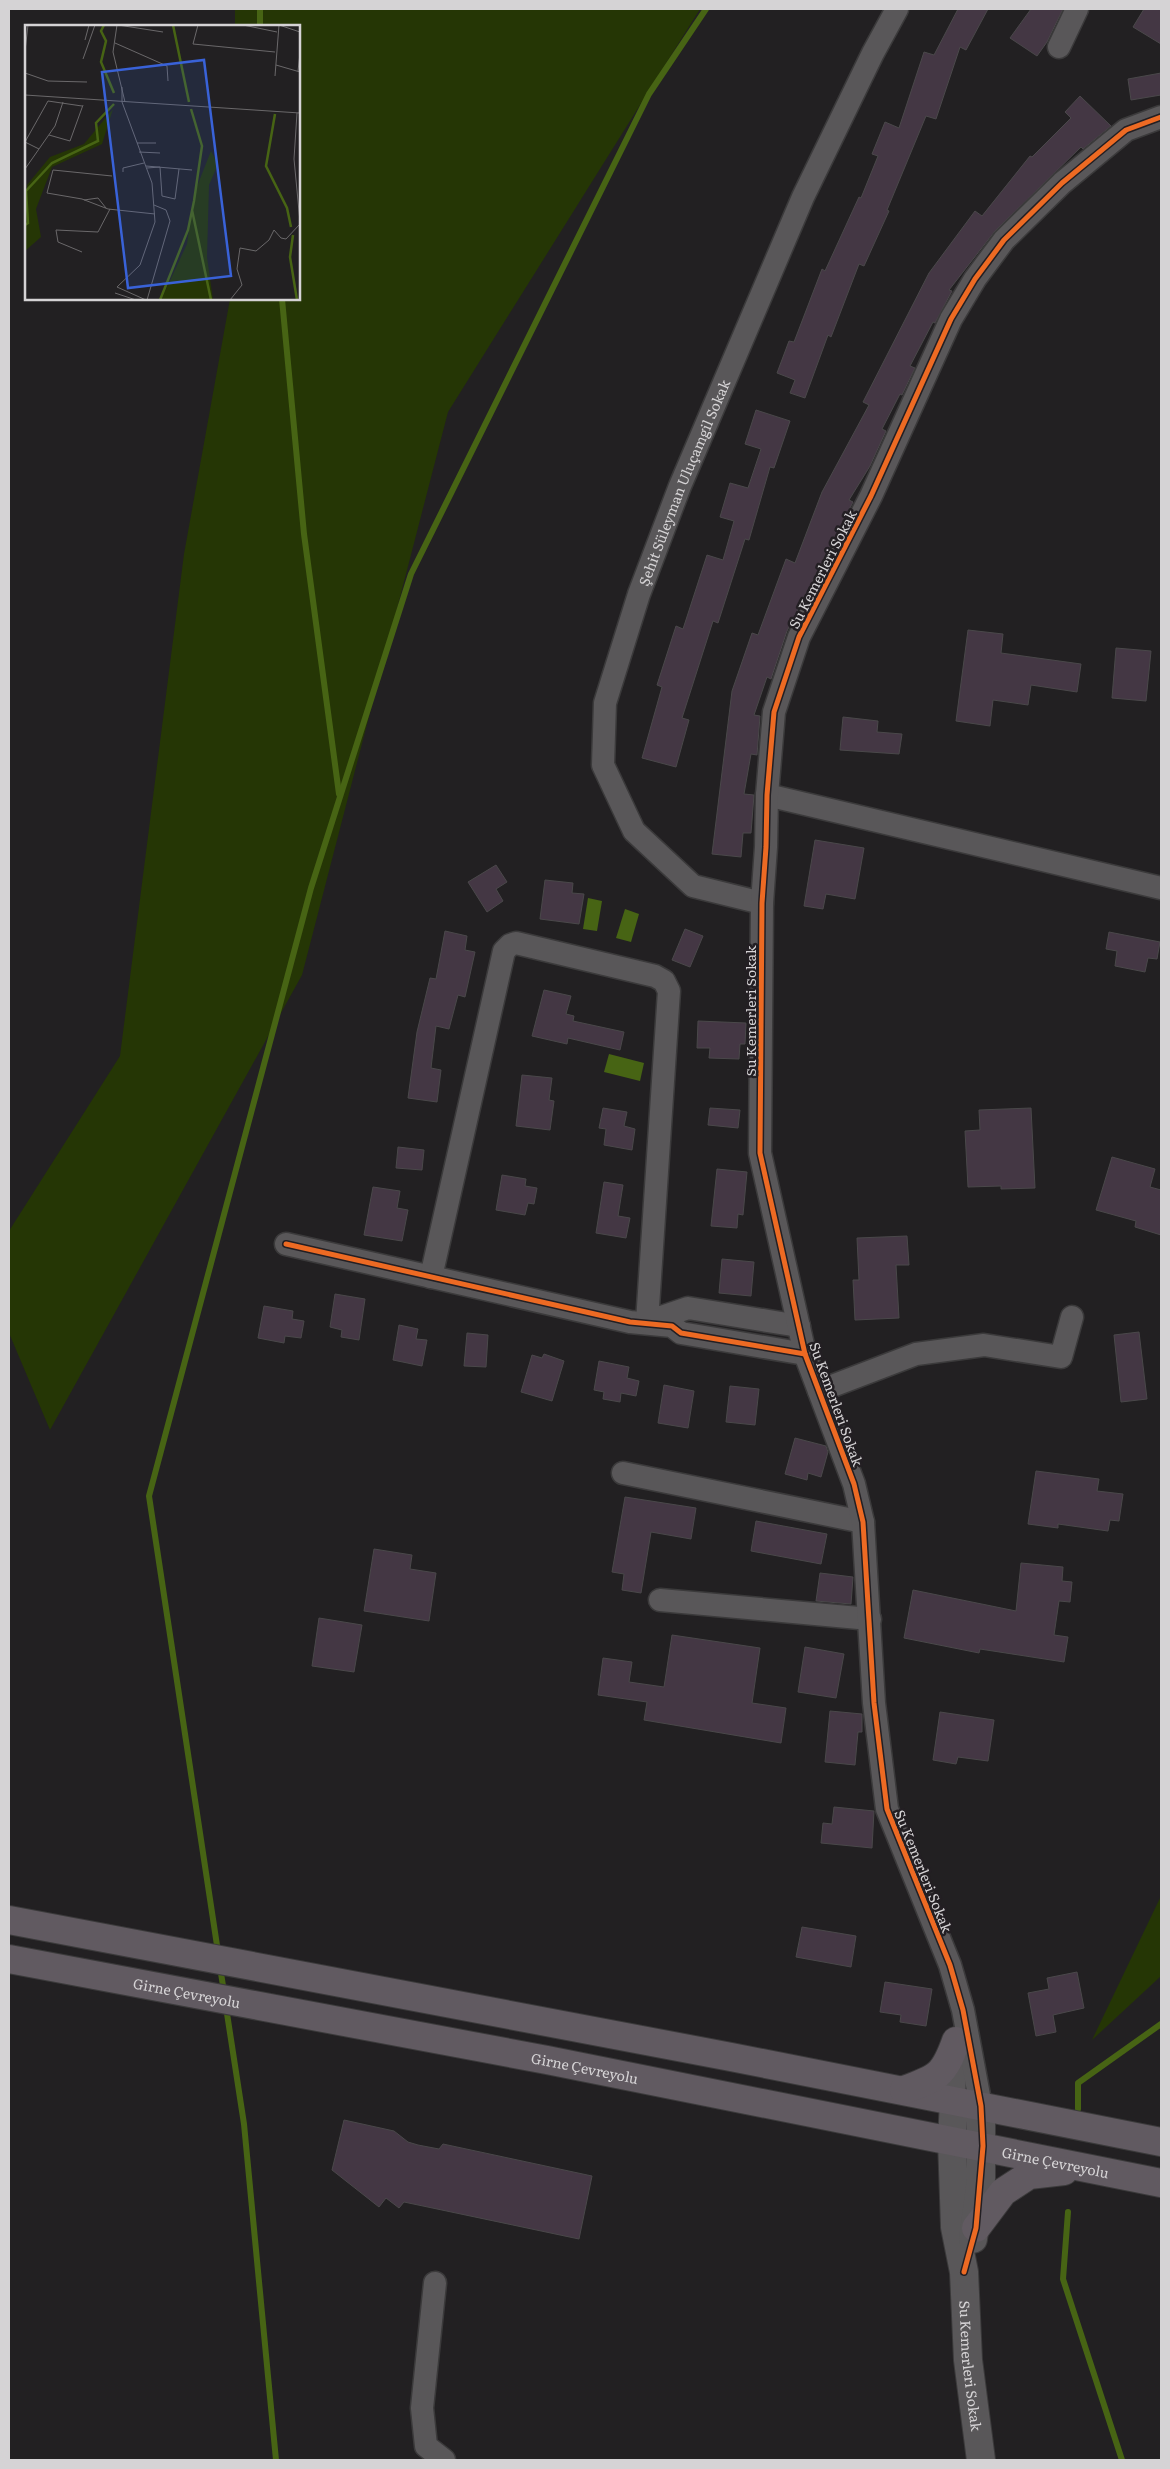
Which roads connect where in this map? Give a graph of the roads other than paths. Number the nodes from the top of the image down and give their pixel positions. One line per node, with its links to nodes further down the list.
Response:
1 (897, 9): 7 (street, Şehit Süleyman Uluçamgil Sokak)
2 (1077, 9): 3 (street)
3 (1059, 47)
4 (1161, 117): 5 (street, Su Kemerleri Sokak)
5 (766, 794): 6 (street); 7 (street, Su Kemerleri Sokak)
6 (1161, 888)
7 (762, 902): 12 (street, Su Kemerleri Sokak)
8 (286, 1244): 9 (street)
9 (431, 1277): 11 (street); 11 (street)
10 (1072, 1317): 14 (street)
11 (647, 1322): 12 (street); 13 (street)
12 (799, 1326): 13 (street, Su Kemerleri Sokak)
13 (805, 1354): 14 (street, Su Kemerleri Sokak)
14 (819, 1391): 16 (street, Su Kemerleri Sokak)
15 (623, 1473): 16 (street)
16 (863, 1522): 18 (street, Su Kemerleri Sokak)
17 (660, 1600): 18 (street)
18 (870, 1619): 21 (street, Su Kemerleri Sokak)
19 (9, 1920): 23 (highway)
20 (9, 1960): 26 (highway, Girne Çevreyolu)
21 (963, 2010): 22 (street); 25 (street)
22 (956, 2040): 23 (highway); 24 (street)
23 (904, 2090): 24 (highway)
24 (954, 2101): 25 (highway); 26 (street)
25 (981, 2106): 27 (highway); 28 (street)
26 (952, 2140): 28 (highway, Girne Çevreyolu); 32 (street)
27 (1161, 2142)
28 (983, 2146): 29 (highway, Girne Çevreyolu); 31 (street)
29 (1088, 2168): 30 (highway, Girne Çevreyolu); 31 (highway)
30 (1161, 2183)
31 (976, 2228): 32 (street)
32 (964, 2272): 35 (street, Su Kemerleri Sokak)
33 (435, 2283): 34 (street)
34 (444, 2460)
35 (981, 2460)

